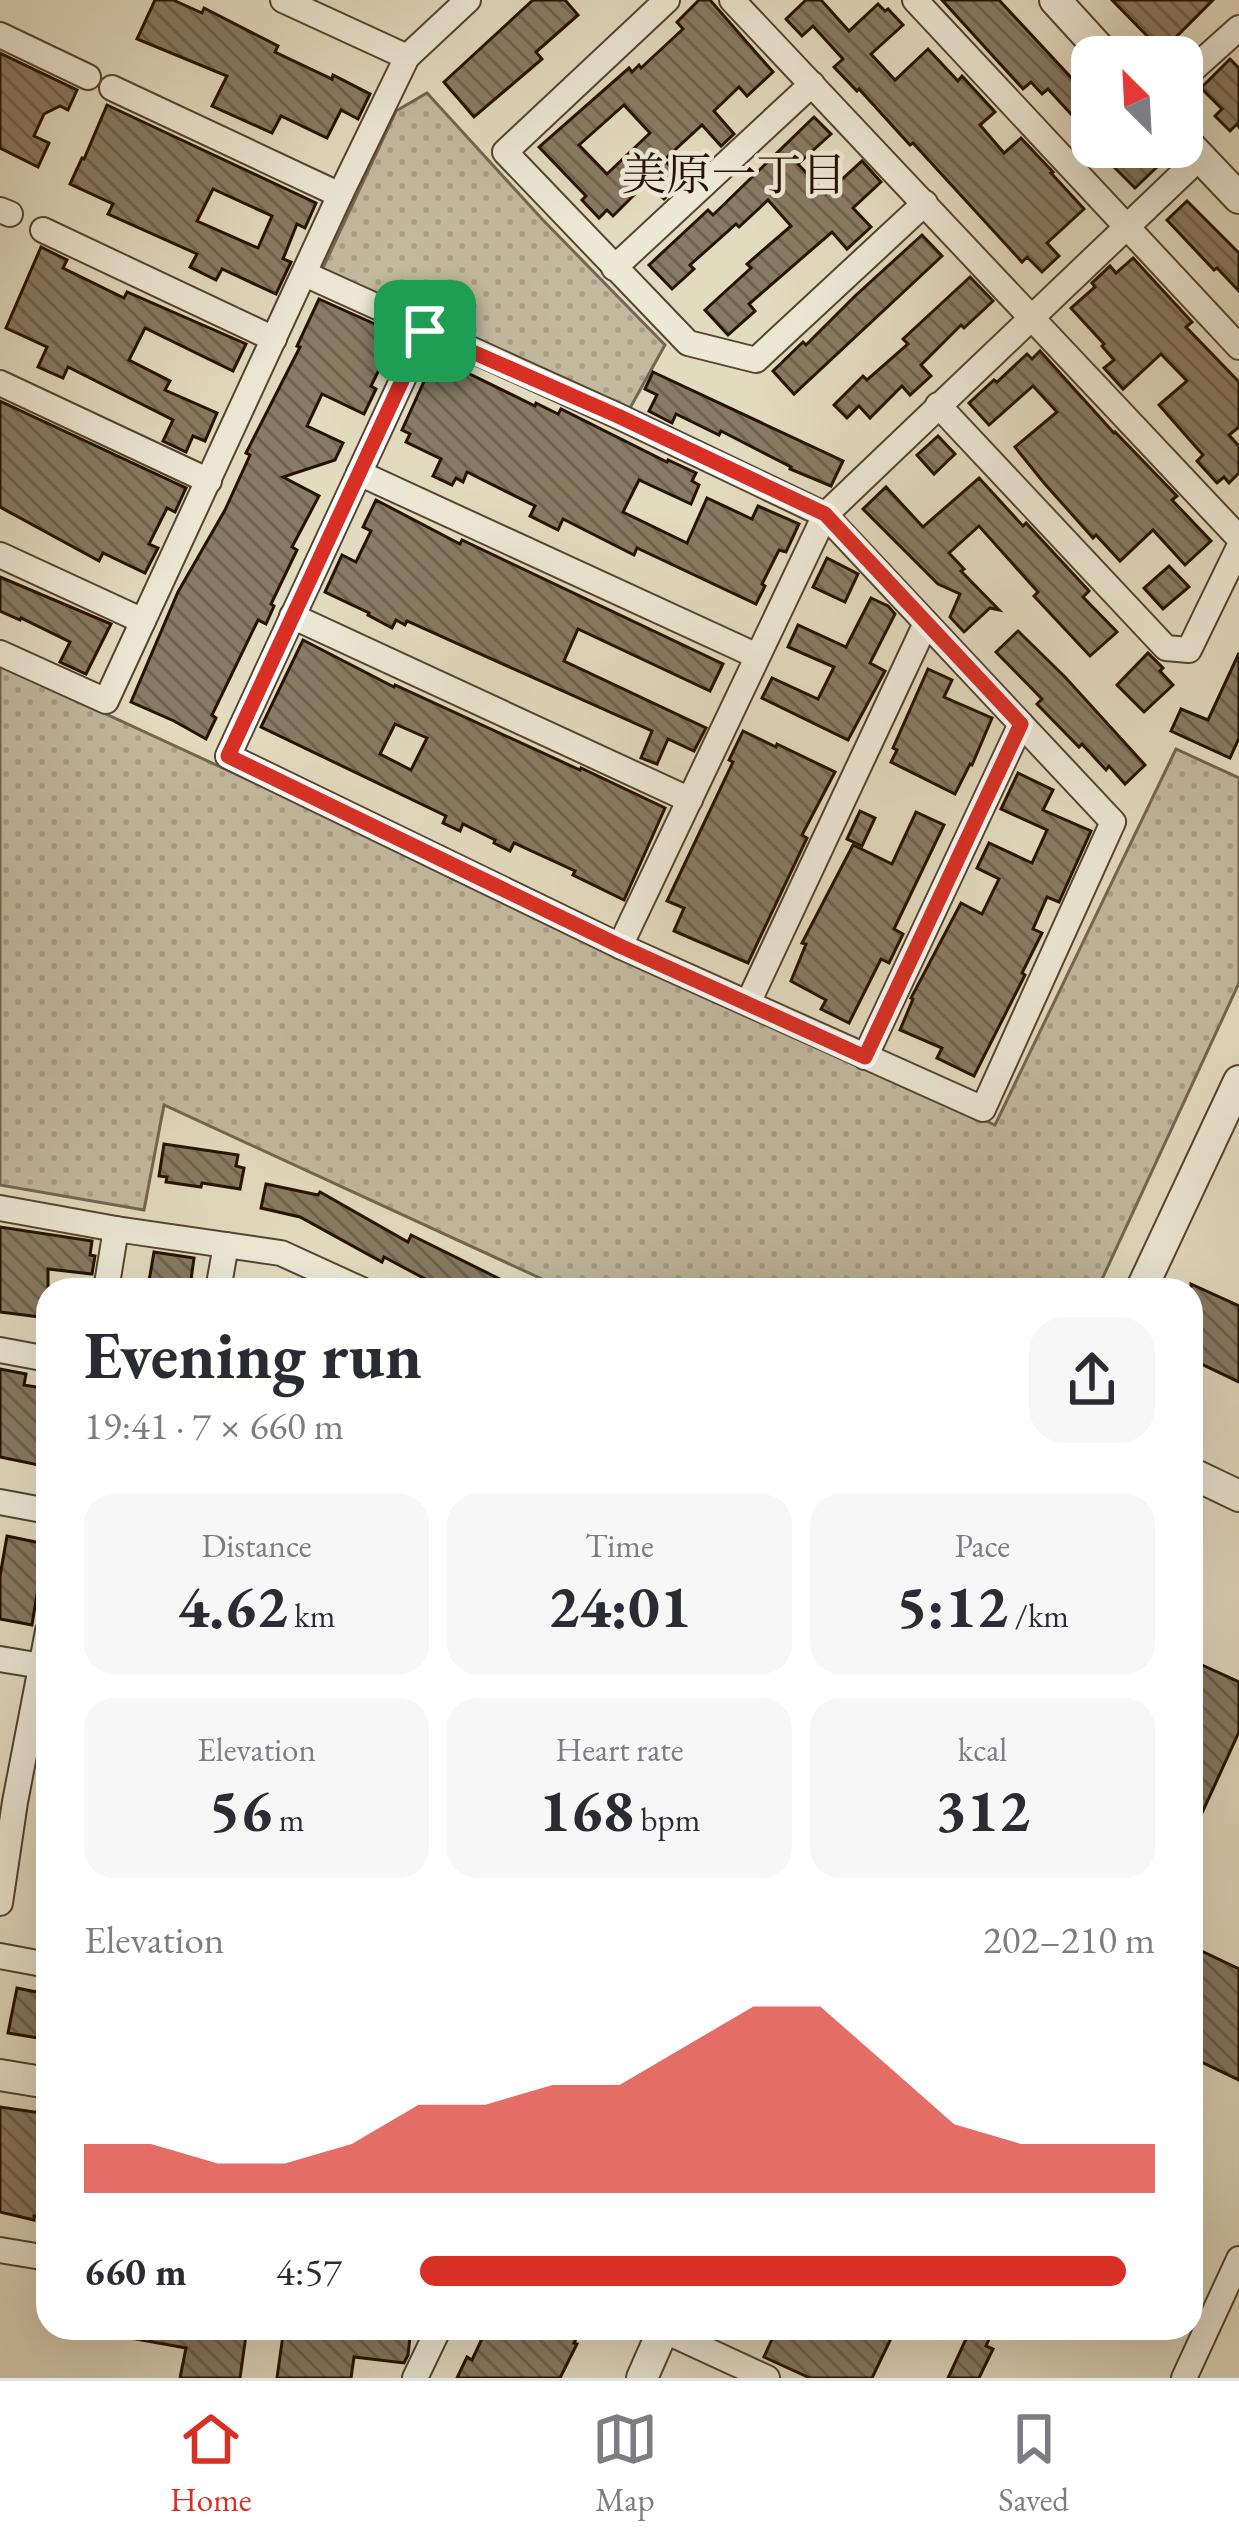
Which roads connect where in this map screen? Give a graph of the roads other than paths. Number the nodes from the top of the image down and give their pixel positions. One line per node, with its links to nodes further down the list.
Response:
1 (283, 0): 10 (street)
2 (468, 0): 10 (street)
3 (667, 0): 22 (street)
4 (732, 0): 13 (street)
5 (914, 0): 20 (street)
6 (1055, 0): 9 (street)
7 (1238, 32): 11 (street)
8 (0, 35): 12 (street)
9 (1088, 36)
10 (407, 57): 17 (street)
11 (1203, 61)
12 (88, 77)
13 (812, 84): 19 (street); 22 (street)
14 (112, 88): 17 (street)
15 (1203, 160): 18 (street)
16 (1174, 168): 20 (street)
17 (340, 195): 23 (street)
18 (1239, 198)
19 (925, 203): 22 (street); 24 (street)
20 (1128, 227): 24 (street); 27 (street)
21 (43, 230): 26 (street)
22 (614, 268)
23 (305, 274): 25 (street); 26 (street)
24 (1033, 318): 29 (street); 33 (street)
25 (425, 331): 30 (street); 32 (street)
26 (274, 339): 31 (street)
27 (1239, 347)
28 (0, 383): 31 (street)
29 (938, 405): 32 (street); 33 (street)
30 (359, 473): 35 (street); 39 (street)
31 (209, 481): 36 (street)
32 (825, 514): 37 (street); 39 (street)
33 (1239, 543)
34 (0, 555): 36 (street)
35 (292, 616): 41 (street); 42 (street)
36 (143, 621): 38 (street)
37 (926, 623): 40 (street); 43 (street)
38 (0, 653)
39 (757, 656): 41 (street)
40 (1021, 724): 44 (street); 44 (street)
41 (690, 800): 42 (street)
42 (620, 946): 43 (street)
43 (748, 1003): 44 (street)
44 (865, 1057)
45 (1236, 1098): 52 (street)
46 (0, 1208): 47 (street)
47 (116, 1229): 48 (street); 49 (street)
48 (226, 1245): 50 (street); 51 (street)
49 (108, 1278)
50 (220, 1278)
51 (336, 1278)
52 (1147, 1278)
53 (0, 1351): 54 (street)
54 (36, 1357)
55 (1203, 1479): 56 (street)
56 (1239, 1496)
57 (0, 1502): 58 (street)
58 (36, 1509)
59 (0, 1659): 60 (street)
60 (36, 1665)
61 (36, 1690): 62 (street)
62 (8, 1801): 63 (street)
63 (0, 1903)
64 (0, 1956): 65 (street)
65 (36, 1963)
66 (0, 2075): 67 (street)
67 (36, 2081)
68 (0, 2249): 69 (street)
69 (36, 2256)
70 (1239, 2259): 71 (street)
71 (1203, 2337)
72 (433, 2340): 76 (street)
73 (659, 2340): 77 (street)
74 (687, 2340): 78 (street)
75 (1202, 2340): 79 (street)
76 (415, 2378)
77 (642, 2378)
78 (767, 2378)
79 (1184, 2378)

